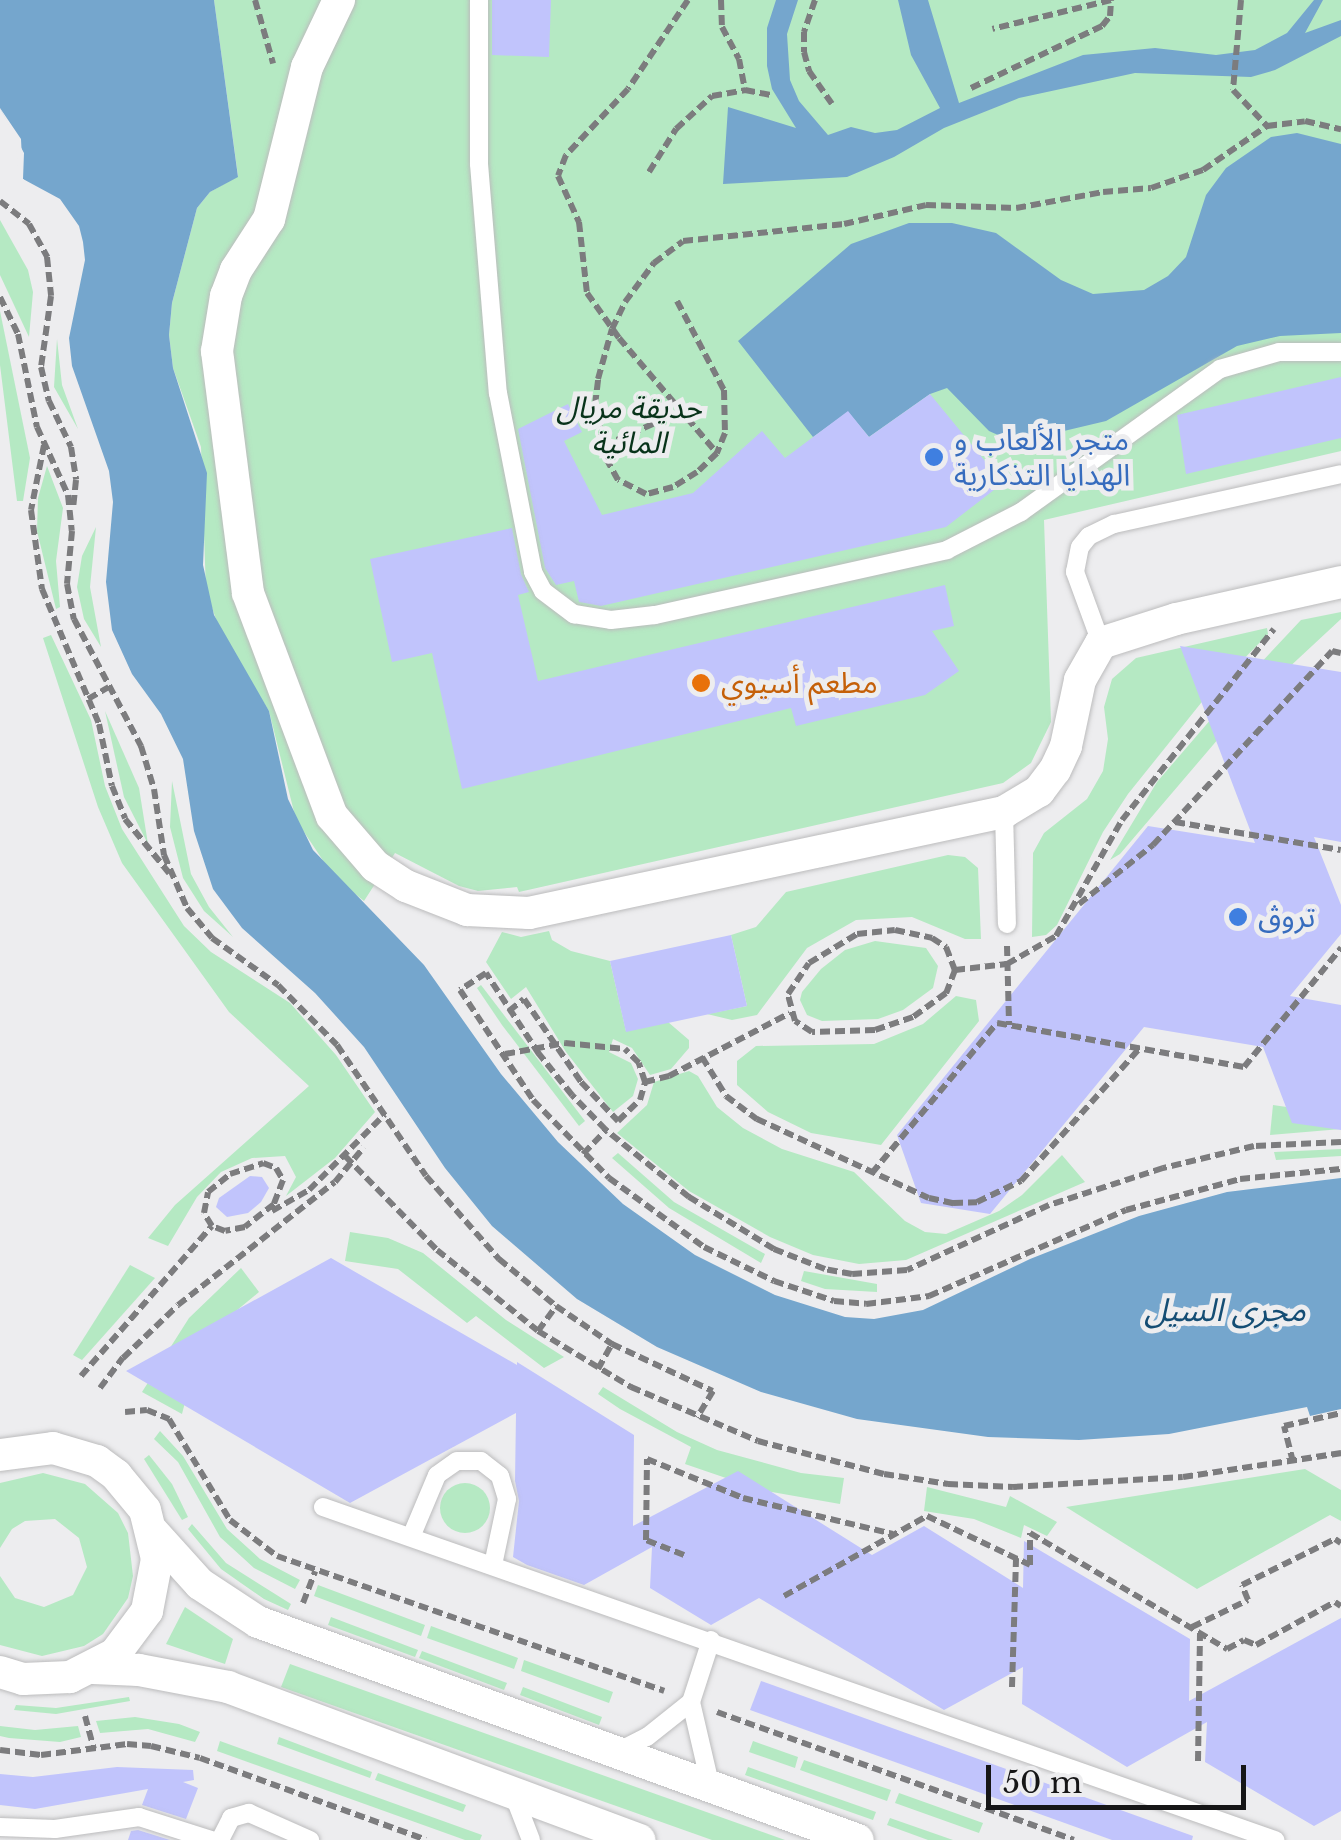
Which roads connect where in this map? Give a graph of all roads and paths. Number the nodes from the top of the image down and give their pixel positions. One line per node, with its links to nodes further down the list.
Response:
1 (339, 0): 32 (street)
2 (479, 0): 19 (lane)
3 (688, 0): 18 (path)
4 (721, 0): 9 (path)
5 (815, 0): 11 (path)
6 (1241, 0): 12 (path)
7 (992, 29): 8 (path)
8 (971, 88)
9 (745, 90): 10 (path); 14 (path)
10 (771, 95)
11 (832, 104)
12 (1266, 126): 13 (path); 18 (path)
13 (1341, 128)
14 (649, 172)
15 (0, 201): 25 (path)
16 (0, 297): 21 (path)
17 (677, 300): 23 (path)
18 (612, 329): 20 (path); 22 (path)
19 (1341, 352)
20 (680, 412): 22 (path); 23 (path)
21 (45, 444): 25 (path); 31 (path)
22 (603, 446): 23 (path)
23 (717, 453)
24 (1341, 474): 28 (lane)
25 (71, 513): 30 (path)
26 (1341, 582): 27 (street)
27 (1274, 597): 28 (street); 36 (path)
28 (1101, 643): 32 (street)
29 (1341, 653): 33 (path)
30 (110, 688): 31 (path); 35 (path)
31 (88, 699): 35 (path)
32 (1004, 812): 37 (lane)
33 (1174, 822): 34 (path); 36 (path)
34 (1341, 850)
35 (170, 873): 48 (path)
36 (1077, 905): 39 (path)
37 (1007, 924): 39 (path)
38 (1341, 948): 44 (path)
39 (1008, 964): 40 (path); 43 (path)
40 (955, 970): 42 (path); 42 (path)
41 (509, 1012): 47 (path); 49 (path); 52 (path)
42 (790, 1013): 46 (path)
43 (1009, 1024): 44 (path); 55 (path)
44 (1141, 1047): 55 (path)
45 (505, 1054): 47 (path, bridge)
46 (702, 1057): 47 (path); 55 (path)
47 (645, 1082)
48 (385, 1114): 53 (path); 58 (path)
49 (606, 1130): 50 (path); 52 (path)
50 (1341, 1142)
51 (364, 1148): 63 (path, bridge)
52 (583, 1154): 54 (path)
53 (345, 1156): 56 (path); 59 (path)
54 (1341, 1169)
55 (872, 1173)
56 (266, 1214): 57 (path); 57 (path)
57 (212, 1226): 62 (path)
58 (556, 1306): 59 (path); 60 (path)
59 (538, 1331): 61 (path)
60 (612, 1344): 61 (path); 66 (path)
61 (598, 1369): 66 (path)
62 (81, 1376)
63 (100, 1388)
64 (125, 1412): 78 (path)
65 (1341, 1413): 69 (path)
66 (698, 1418): 69 (path)
67 (1341, 1453): 69 (path)
68 (0, 1455): 71 (street)
69 (1293, 1462)
70 (323, 1507): 73 (lane)
71 (153, 1532): 85 (street); 92 (street)
72 (894, 1534): 75 (path); 76 (path); 79 (path)
73 (412, 1537): 77 (lane); 77 (lane)
74 (1341, 1543): 82 (path)
75 (684, 1555)
76 (1016, 1558): 82 (path); 87 (path)
77 (494, 1565): 84 (lane)
78 (315, 1571): 80 (path); 88 (path)
79 (784, 1596)
80 (303, 1602)
81 (1341, 1606): 83 (path)
82 (1191, 1627): 83 (path)
83 (1200, 1633): 93 (path)
84 (712, 1640): 88 (lane); 106 (lane)
85 (93, 1668): 86 (street); 95 (street)
86 (0, 1672)
87 (1012, 1687)
88 (691, 1702): 92 (lane); 94 (lane); 105 (path)
89 (86, 1716): 90 (path)
90 (94, 1749): 91 (path); 101 (path)
91 (0, 1750)
92 (613, 1754): 94 (street)
93 (1198, 1761)
94 (711, 1788): 104 (street)
95 (511, 1791): 97 (street); 102 (lane)
96 (0, 1828): 98 (lane)
97 (597, 1834): 103 (street)
98 (211, 1840)
99 (220, 1840): 100 (lane)
100 (310, 1840)
101 (426, 1840)
102 (531, 1840)
103 (640, 1840)
104 (858, 1840)
105 (1074, 1840)
106 (1275, 1840)

